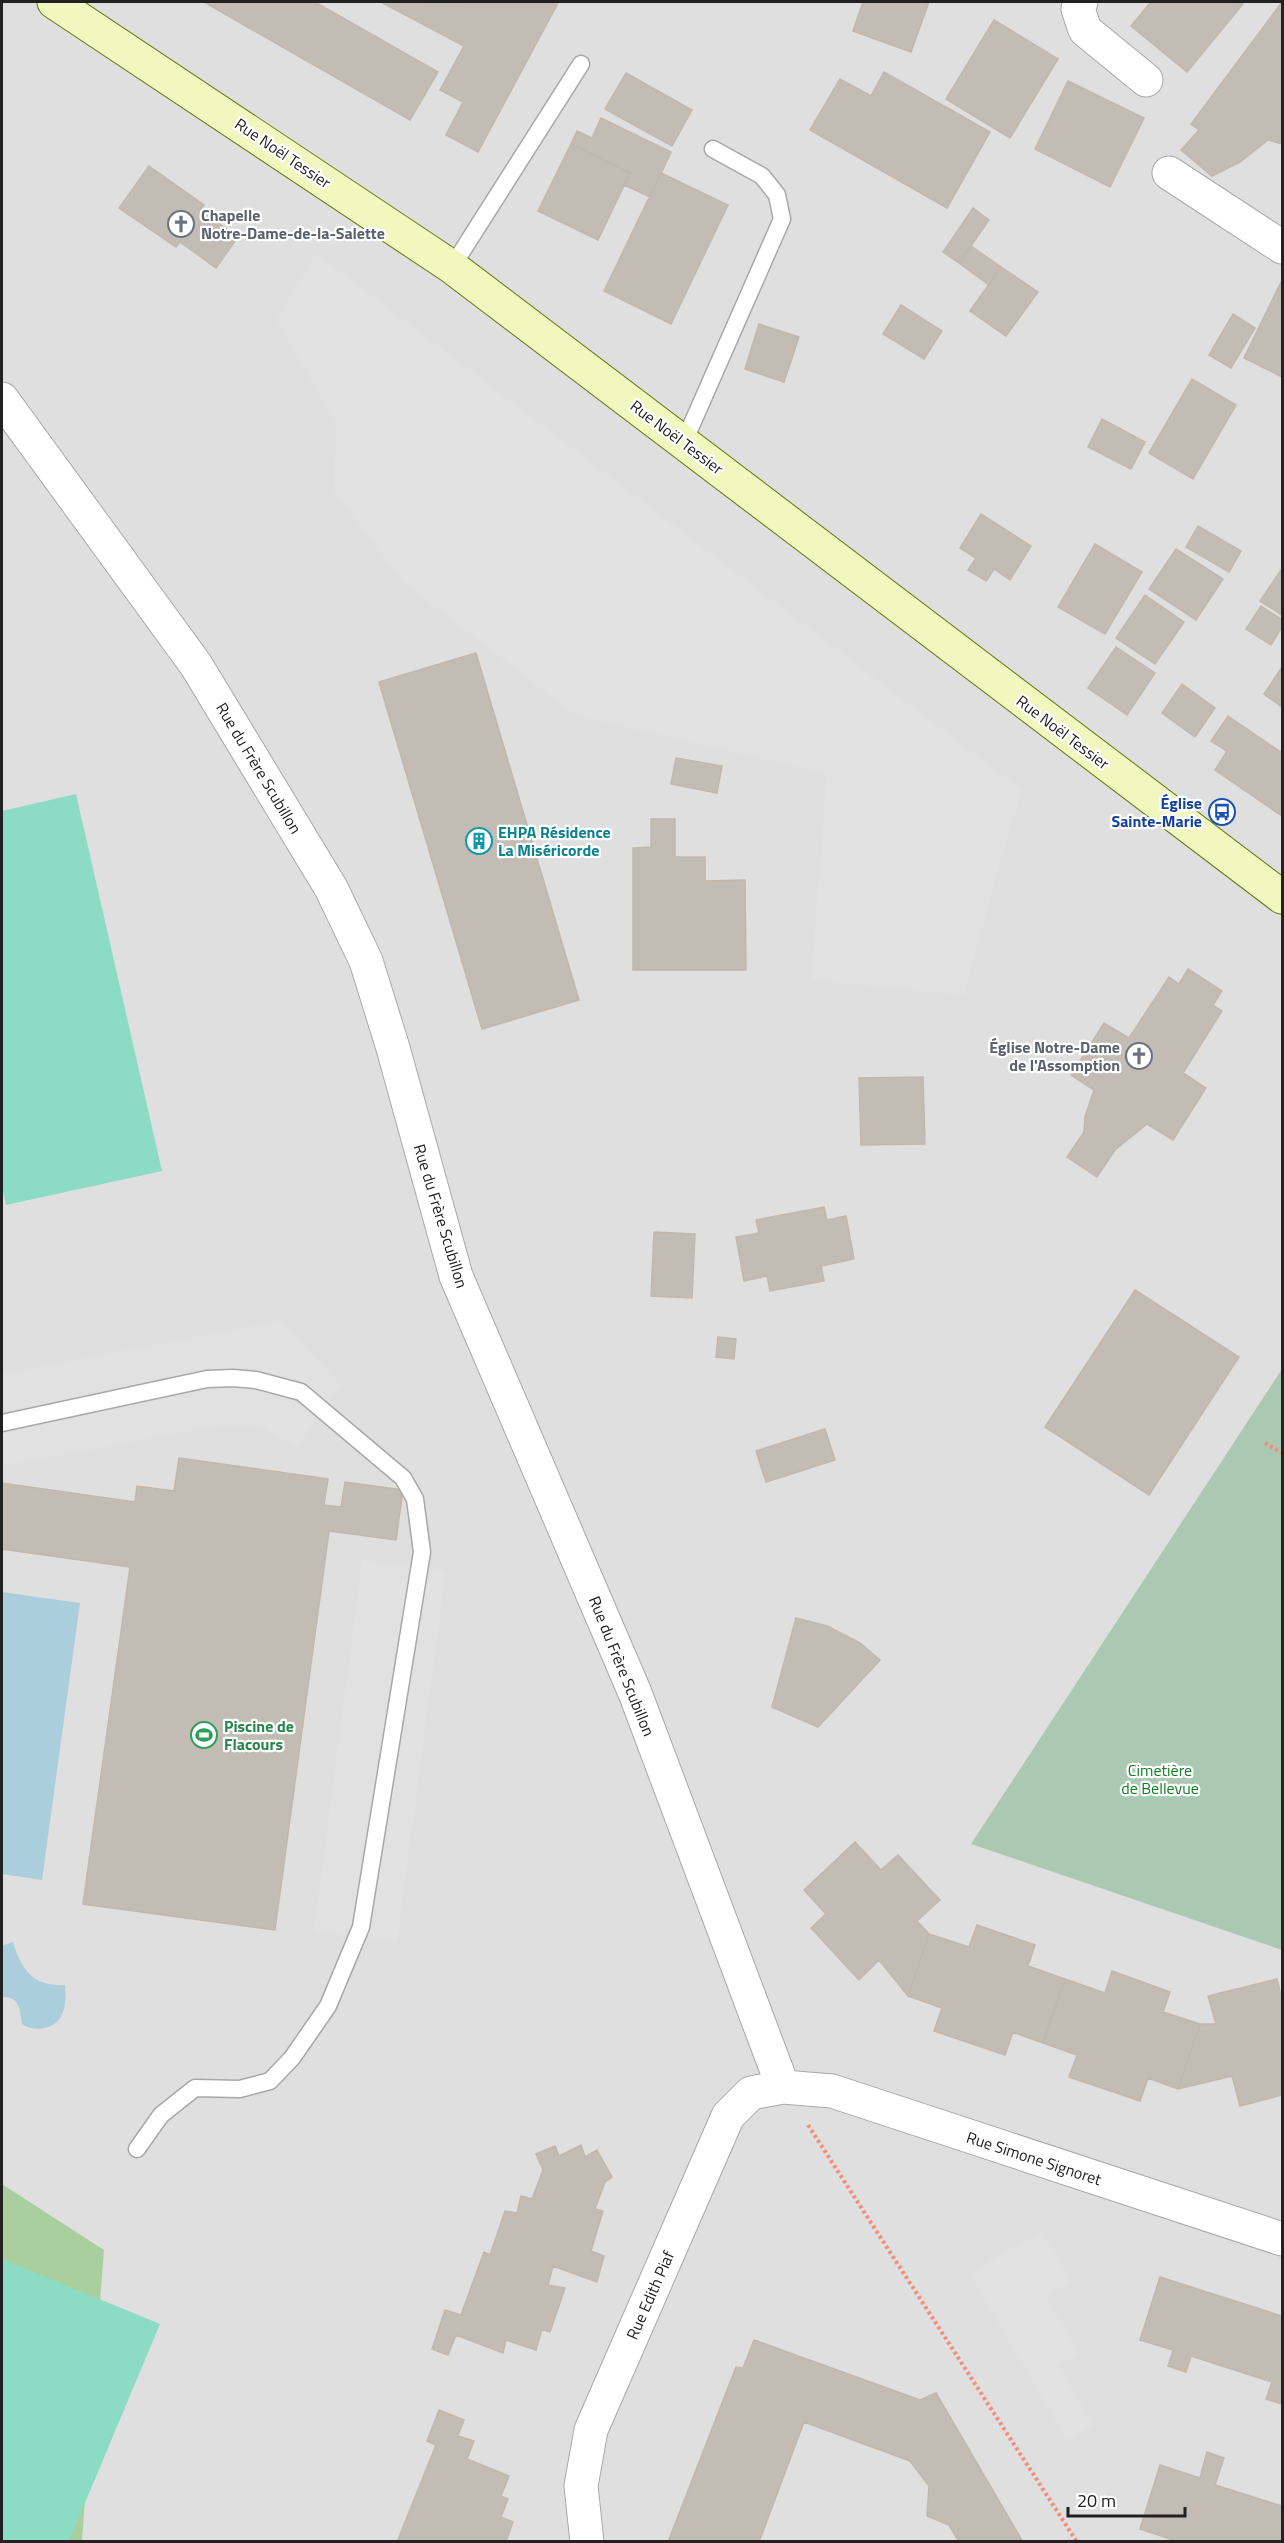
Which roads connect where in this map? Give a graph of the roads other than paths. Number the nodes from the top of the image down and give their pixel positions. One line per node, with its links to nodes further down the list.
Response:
1 (54, 2): 8 (main road, Rue Noël Tessier)
2 (1081, 2): 4 (street)
3 (581, 64): 8 (lane)
4 (1146, 80)
5 (713, 149): 10 (lane)
6 (1169, 173): 7 (street)
7 (1282, 246)
8 (452, 267): 10 (main road, Rue Noël Tessier)
9 (2, 399): 13 (street, Rue du Frère Scubillon)
10 (684, 442): 11 (main road, Rue Noël Tessier)
11 (1282, 897)
12 (2, 1423): 14 (lane)
13 (783, 2086): 15 (street, Rue Simone Signoret); 16 (street, Rue Edith Piaf)
14 (137, 2149)
15 (1282, 2239)
16 (587, 2541)

